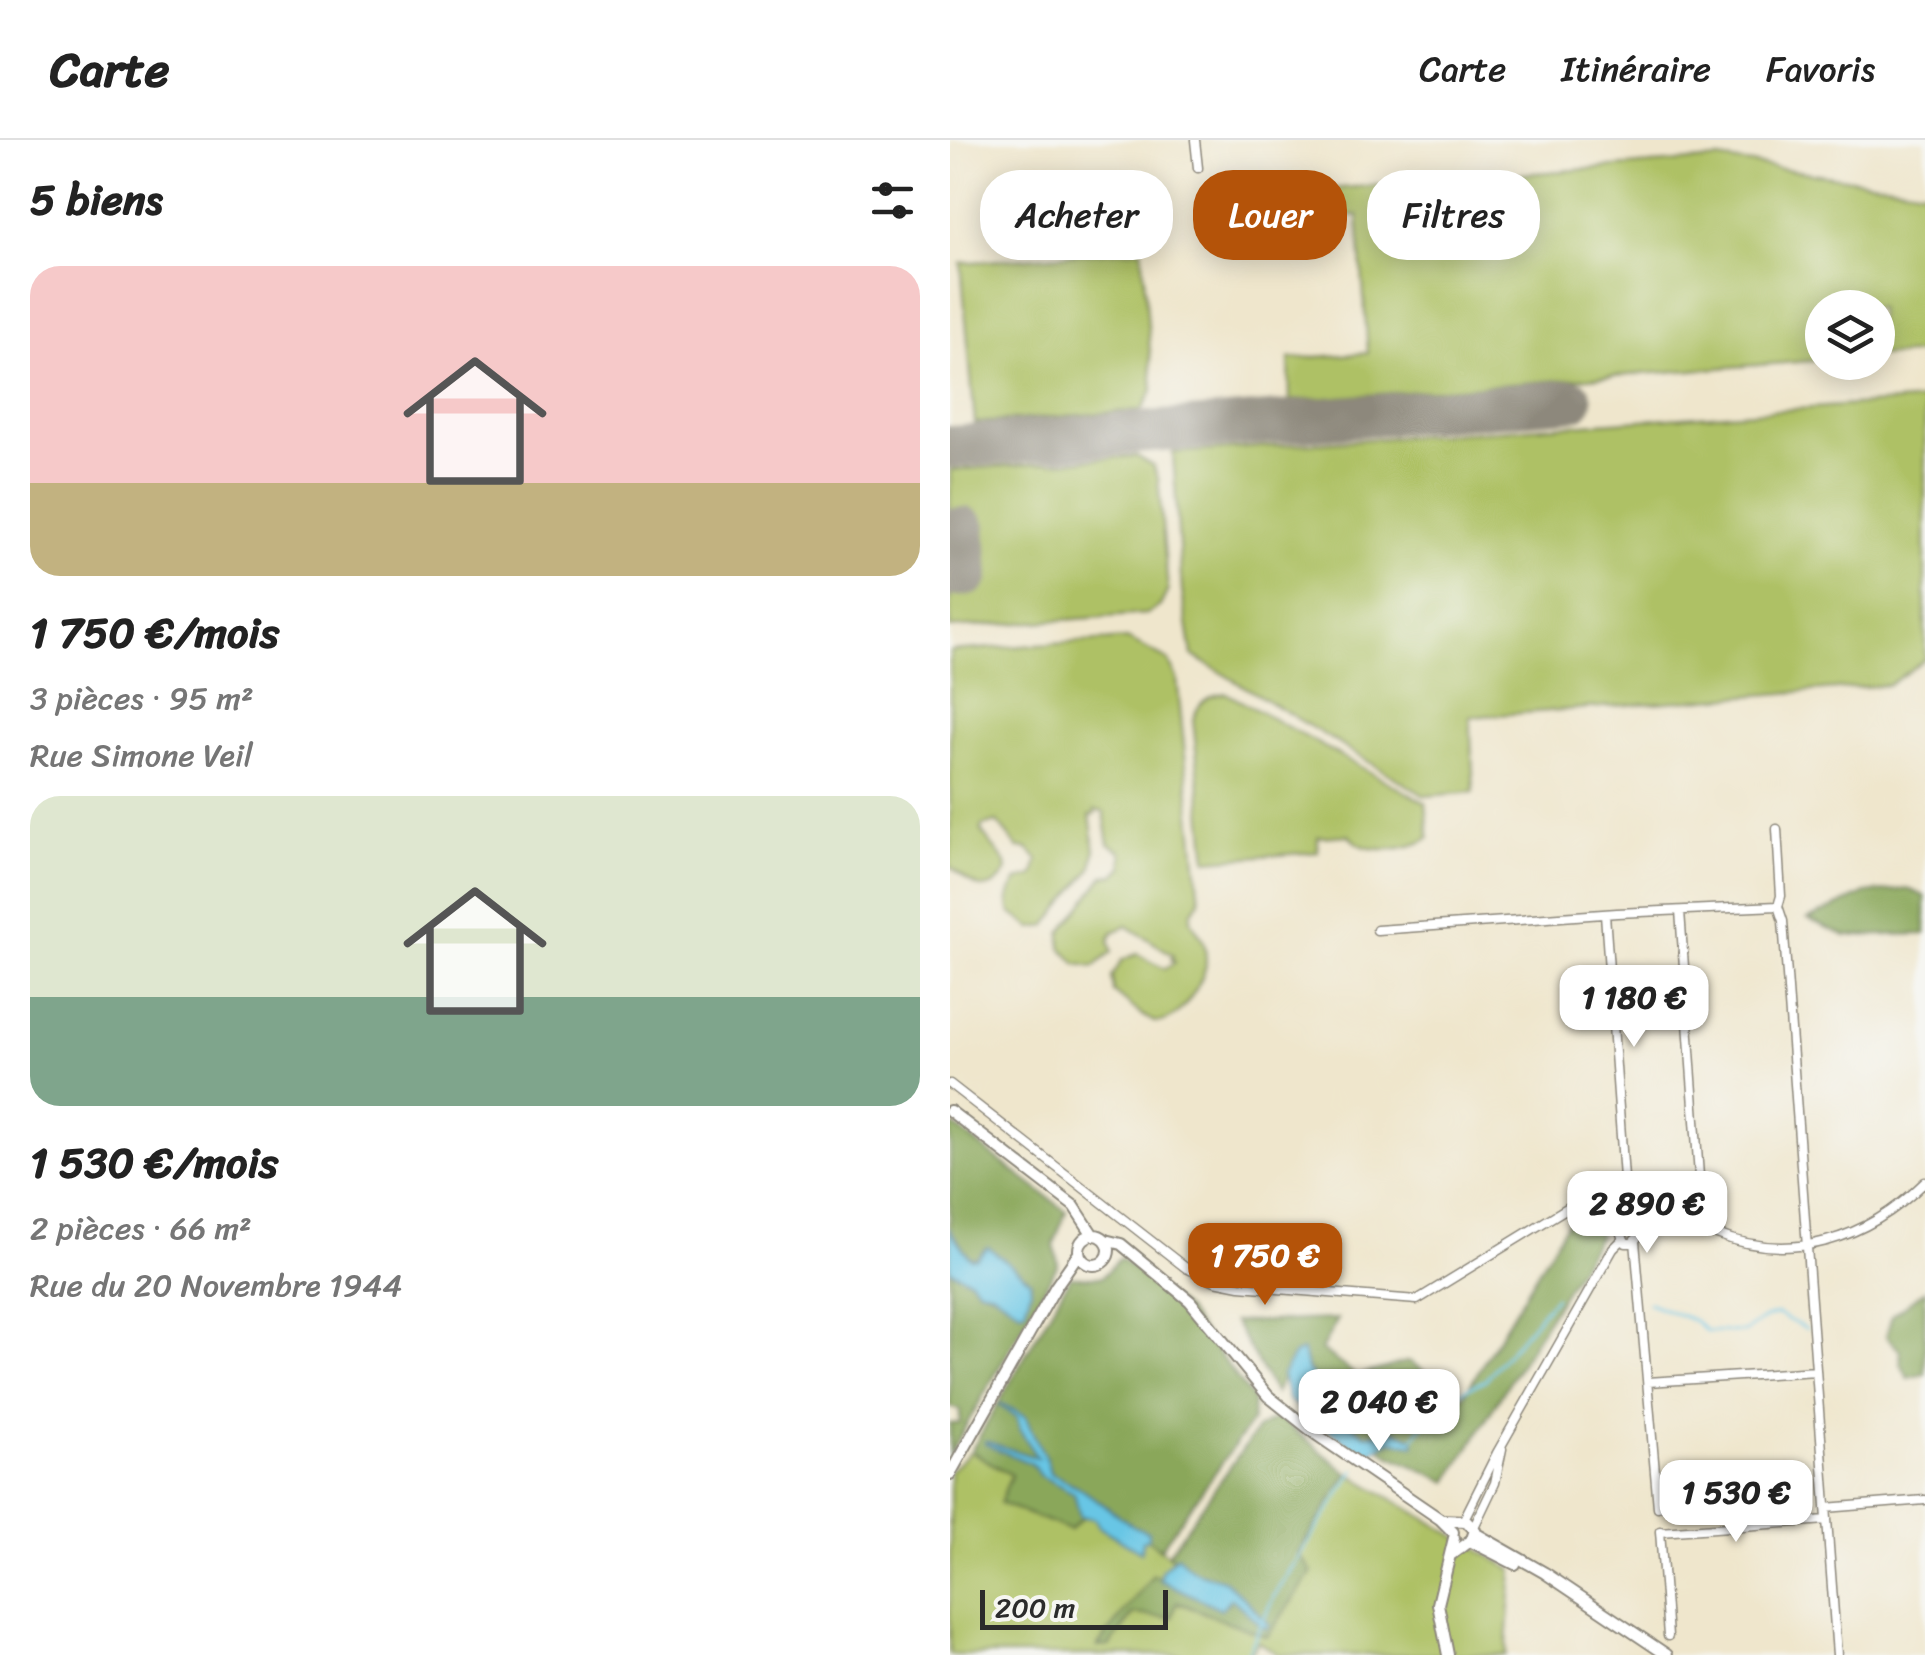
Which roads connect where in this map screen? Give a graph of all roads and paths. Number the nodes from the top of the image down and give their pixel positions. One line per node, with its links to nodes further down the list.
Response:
1 (1195, 140): 2 (street)
2 (1198, 168)
3 (1777, 829): 4 (street)
4 (1778, 906): 5 (street); 19 (street)
5 (1680, 910): 6 (street); 14 (street)
6 (1604, 914): 7 (street); 11 (street)
7 (1377, 930)
8 (950, 1084): 13 (street)
9 (950, 1111): 15 (main road)
10 (1925, 1182): 19 (street)
11 (1628, 1195): 12 (street); 13 (street)
12 (1644, 1201): 14 (street); 18 (street)
13 (1624, 1208): 16 (street)
14 (1700, 1226): 19 (street)
15 (1089, 1237): 17 (main road); 22 (main road)
16 (1622, 1239): 18 (street); 25 (street)
17 (1105, 1240): 20 (main road); 21 (main road)
18 (1635, 1241): 24 (street)
19 (1807, 1247): 23 (street)
20 (1134, 1254): 21 (main road); 33 (main road)
21 (1108, 1255): 22 (main road)
22 (1082, 1258): 26 (main road)
23 (1816, 1371): 24 (street); 31 (street)
24 (1648, 1382): 30 (street)
25 (1502, 1449): 27 (street); 28 (street)
26 (950, 1474)
27 (1485, 1477): 28 (street); 33 (street)
28 (1496, 1482): 33 (street)
29 (1925, 1500): 31 (street)
30 (1658, 1507)
31 (1826, 1508): 32 (street)
32 (1827, 1520): 34 (street); 37 (street)
33 (1464, 1532): 35 (main road); 36 (main road)
34 (1668, 1636)
35 (1448, 1655)
36 (1666, 1655)
37 (1838, 1655)

